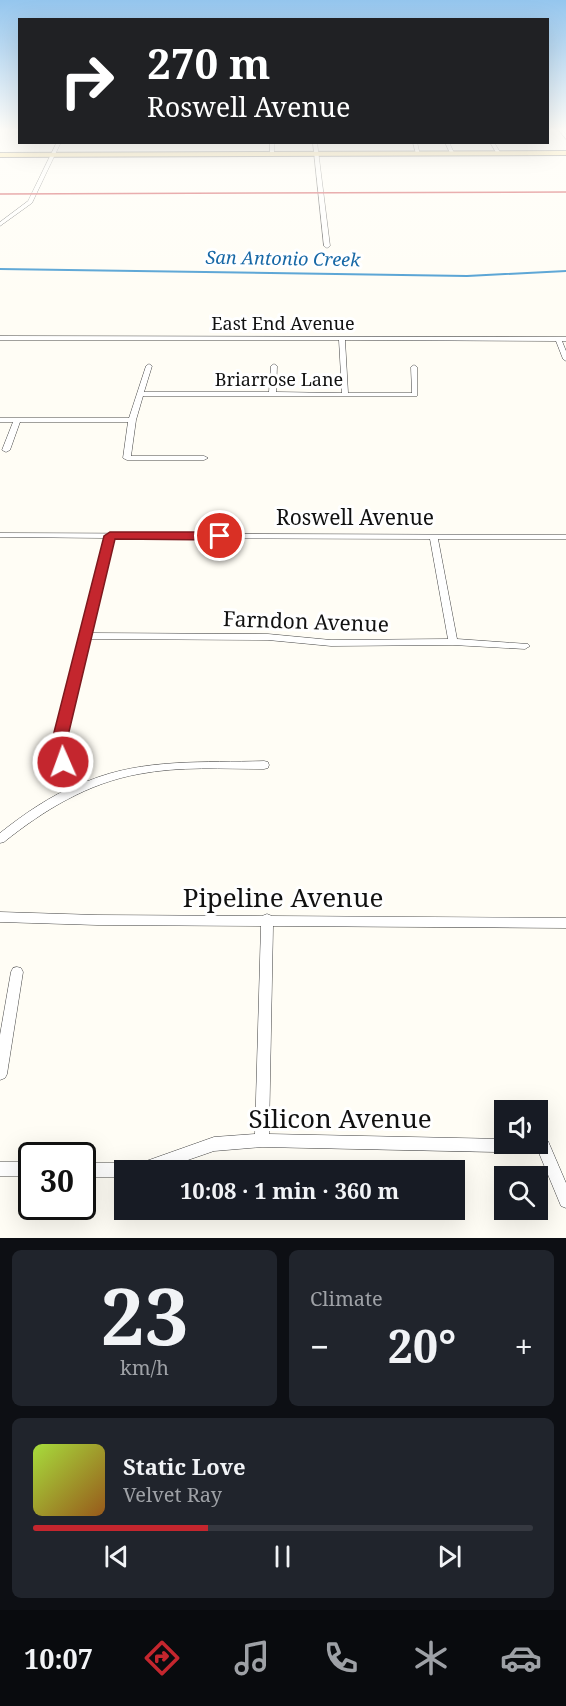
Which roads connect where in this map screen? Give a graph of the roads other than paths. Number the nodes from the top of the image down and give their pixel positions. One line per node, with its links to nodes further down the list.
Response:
1 (38, 186): 3 (street)
2 (320, 186): 4 (street)
3 (0, 224)
4 (327, 246)
5 (0, 338): 6 (street, East End Avenue)
6 (342, 339): 7 (street, East End Avenue); 15 (street)
7 (558, 339): 8 (street, East End Avenue); 9 (street)
8 (566, 339)
9 (566, 359)
10 (149, 366): 13 (street)
11 (274, 366): 14 (street)
12 (414, 368): 15 (street, Briarrose Lane)
13 (142, 394): 14 (street, Briarrose Lane); 17 (street)
14 (272, 395): 15 (street, Briarrose Lane)
15 (345, 395)
16 (0, 420): 18 (street)
17 (132, 420): 18 (street); 20 (street)
18 (17, 421): 19 (street)
19 (6, 450)
20 (204, 458)
21 (0, 535): 22 (street, Roswell Avenue)
22 (110, 536): 23 (street, Roswell Avenue); 25 (street)
23 (434, 537): 24 (street, Roswell Avenue); 26 (street)
24 (566, 537)
25 (86, 636): 26 (street, Farndon Avenue); 29 (street)
26 (453, 642): 27 (street, Farndon Avenue)
27 (525, 646)
28 (264, 765): 29 (street)
29 (87, 786): 30 (street)
30 (0, 839)
31 (0, 917): 32 (street, Pipeline Avenue)
32 (267, 919): 33 (street, Pipeline Avenue); 36 (street)
33 (566, 923)
34 (17, 972): 35 (street)
35 (0, 1074)
36 (262, 1140): 37 (street, Silicon Avenue); 42 (street, Silicon Avenue)
37 (168, 1160)
38 (0, 1169): 39 (street)
39 (18, 1169)
40 (96, 1170): 41 (street)
41 (114, 1170)
42 (566, 1201)

